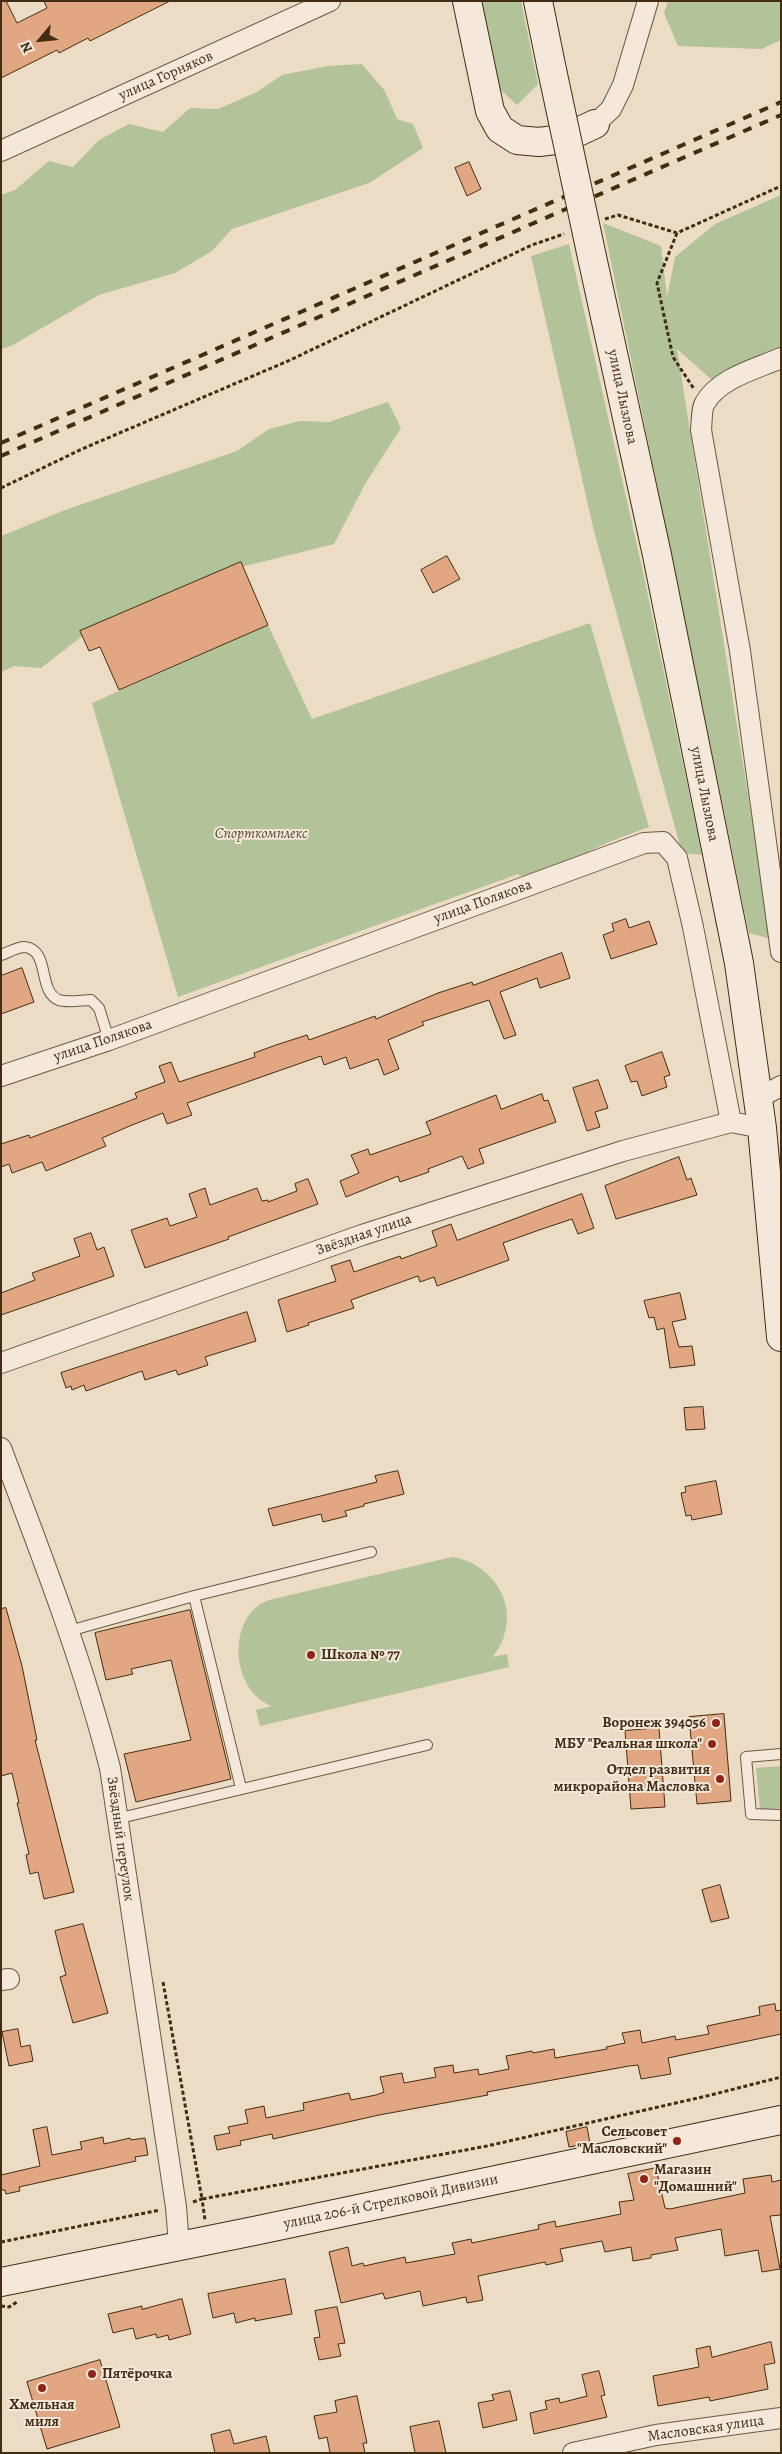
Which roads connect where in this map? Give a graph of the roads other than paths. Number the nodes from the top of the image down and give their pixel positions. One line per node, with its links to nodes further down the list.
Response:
1 (330, 1): 6 (street, улица Горняков)
2 (467, 1): 5 (main road)
3 (538, 1): 12 (main road, улица Лызлова, bridge)
4 (648, 1): 5 (street)
5 (595, 124)
6 (1, 151)
7 (781, 358): 8 (street)
8 (781, 952)
9 (1, 955): 10 (lane)
10 (110, 1040): 11 (street, улица Полякова); 13 (street, улица Полякова)
11 (1, 1076)
12 (769, 1092): 14 (main road, улица Лызлова)
13 (731, 1122): 14 (street); 16 (street, Звёздная улица)
14 (762, 1128): 15 (main road, улица Лызлова)
15 (781, 1337)
16 (1, 1363)
17 (1, 1448): 20 (street, Звёздный переулок)
18 (371, 1552): 19 (lane)
19 (194, 1596): 20 (lane); 23 (lane)
20 (69, 1631): 25 (street, Звёздный переулок)
21 (427, 1745): 23 (lane)
22 (781, 1754): 24 (lane)
23 (240, 1788): 25 (lane)
24 (781, 1815)
25 (116, 1819): 27 (street, Звёздный переулок)
26 (781, 2120): 27 (main road, улица 206-й Стрелковой Дивизии)
27 (179, 2245): 28 (main road, улица 206-й Стрелковой Дивизии)
28 (1, 2282)
29 (781, 2418): 30 (street, Масловская улица)
30 (573, 2453)

